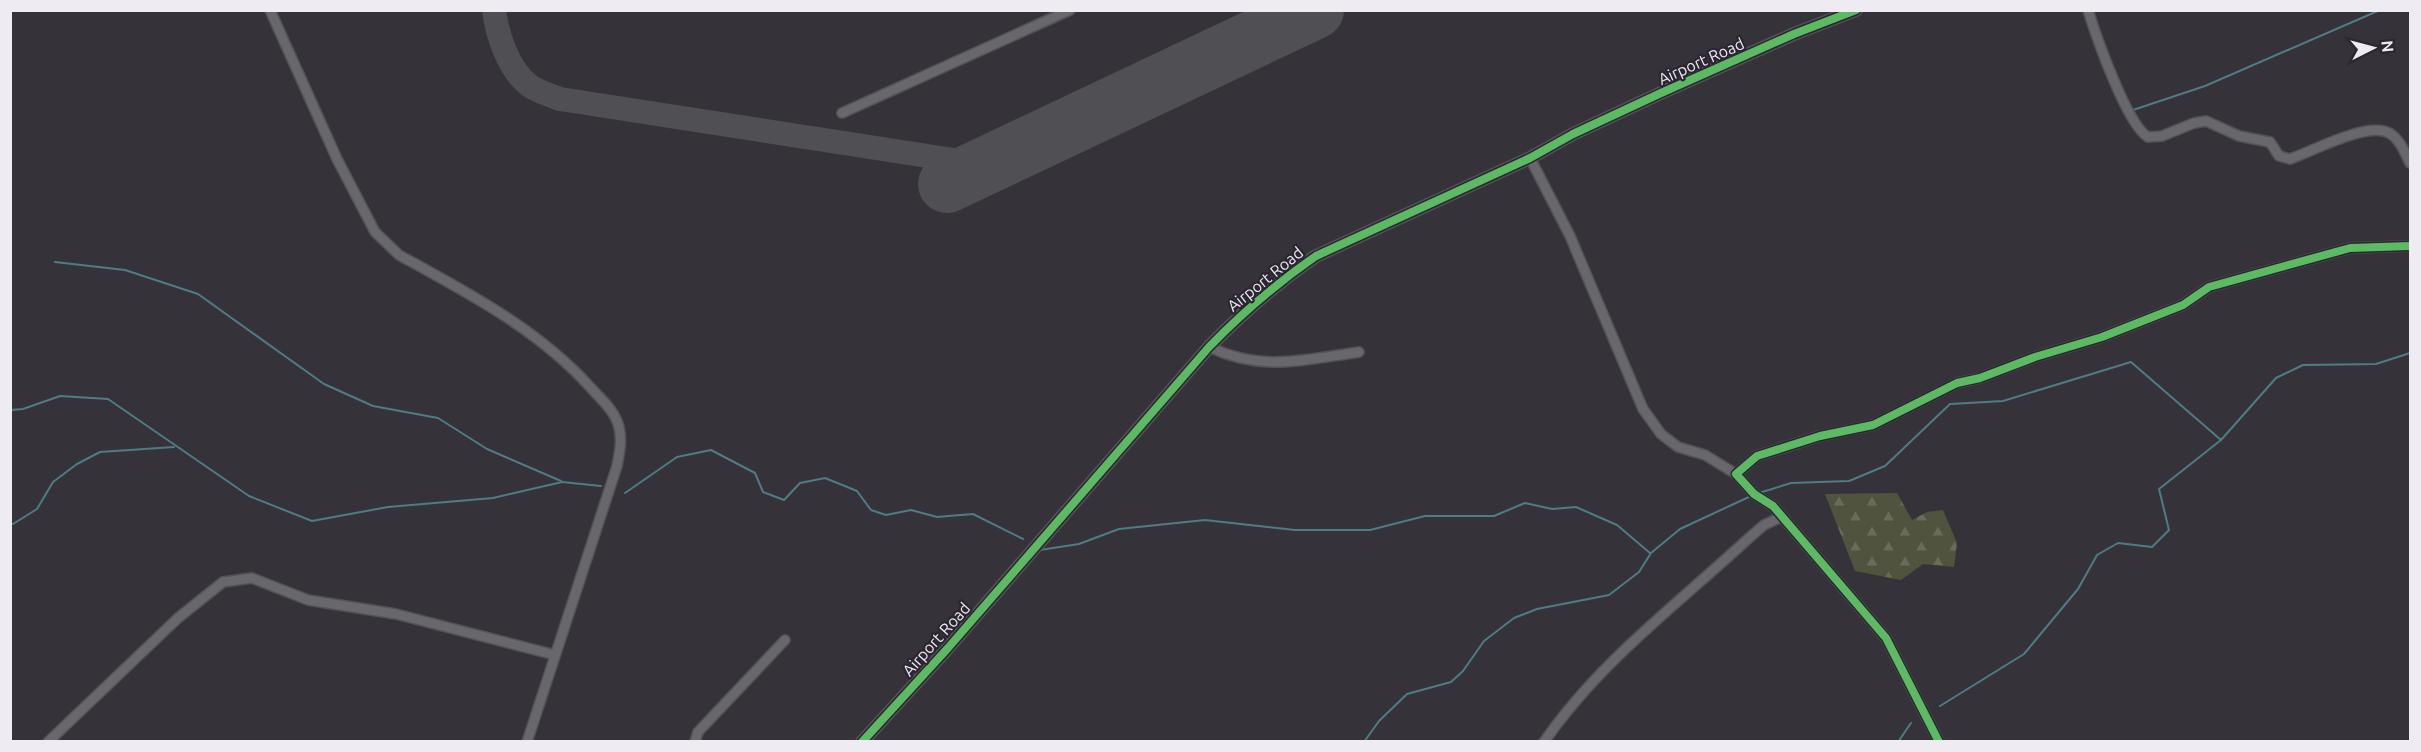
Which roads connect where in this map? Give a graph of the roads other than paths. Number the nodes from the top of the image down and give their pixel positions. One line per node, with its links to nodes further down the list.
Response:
1 (270, 10): 14 (street)
2 (1070, 10): 5 (street)
3 (1856, 10): 6 (street, Airport Road)
4 (2088, 10): 7 (street)
5 (842, 113)
6 (1530, 158): 9 (street, Airport Road); 11 (street)
7 (2410, 163)
8 (2410, 246): 11 (street)
9 (1209, 347): 10 (street); 18 (street, Airport Road)
10 (1359, 352)
11 (1736, 474): 12 (street)
12 (1781, 517): 19 (street); 20 (street)
13 (785, 640): 17 (street)
14 (555, 655): 15 (street); 16 (street)
15 (48, 741)
16 (527, 741)
17 (695, 741)
18 (862, 741)
19 (1544, 741)
20 (1940, 741)

